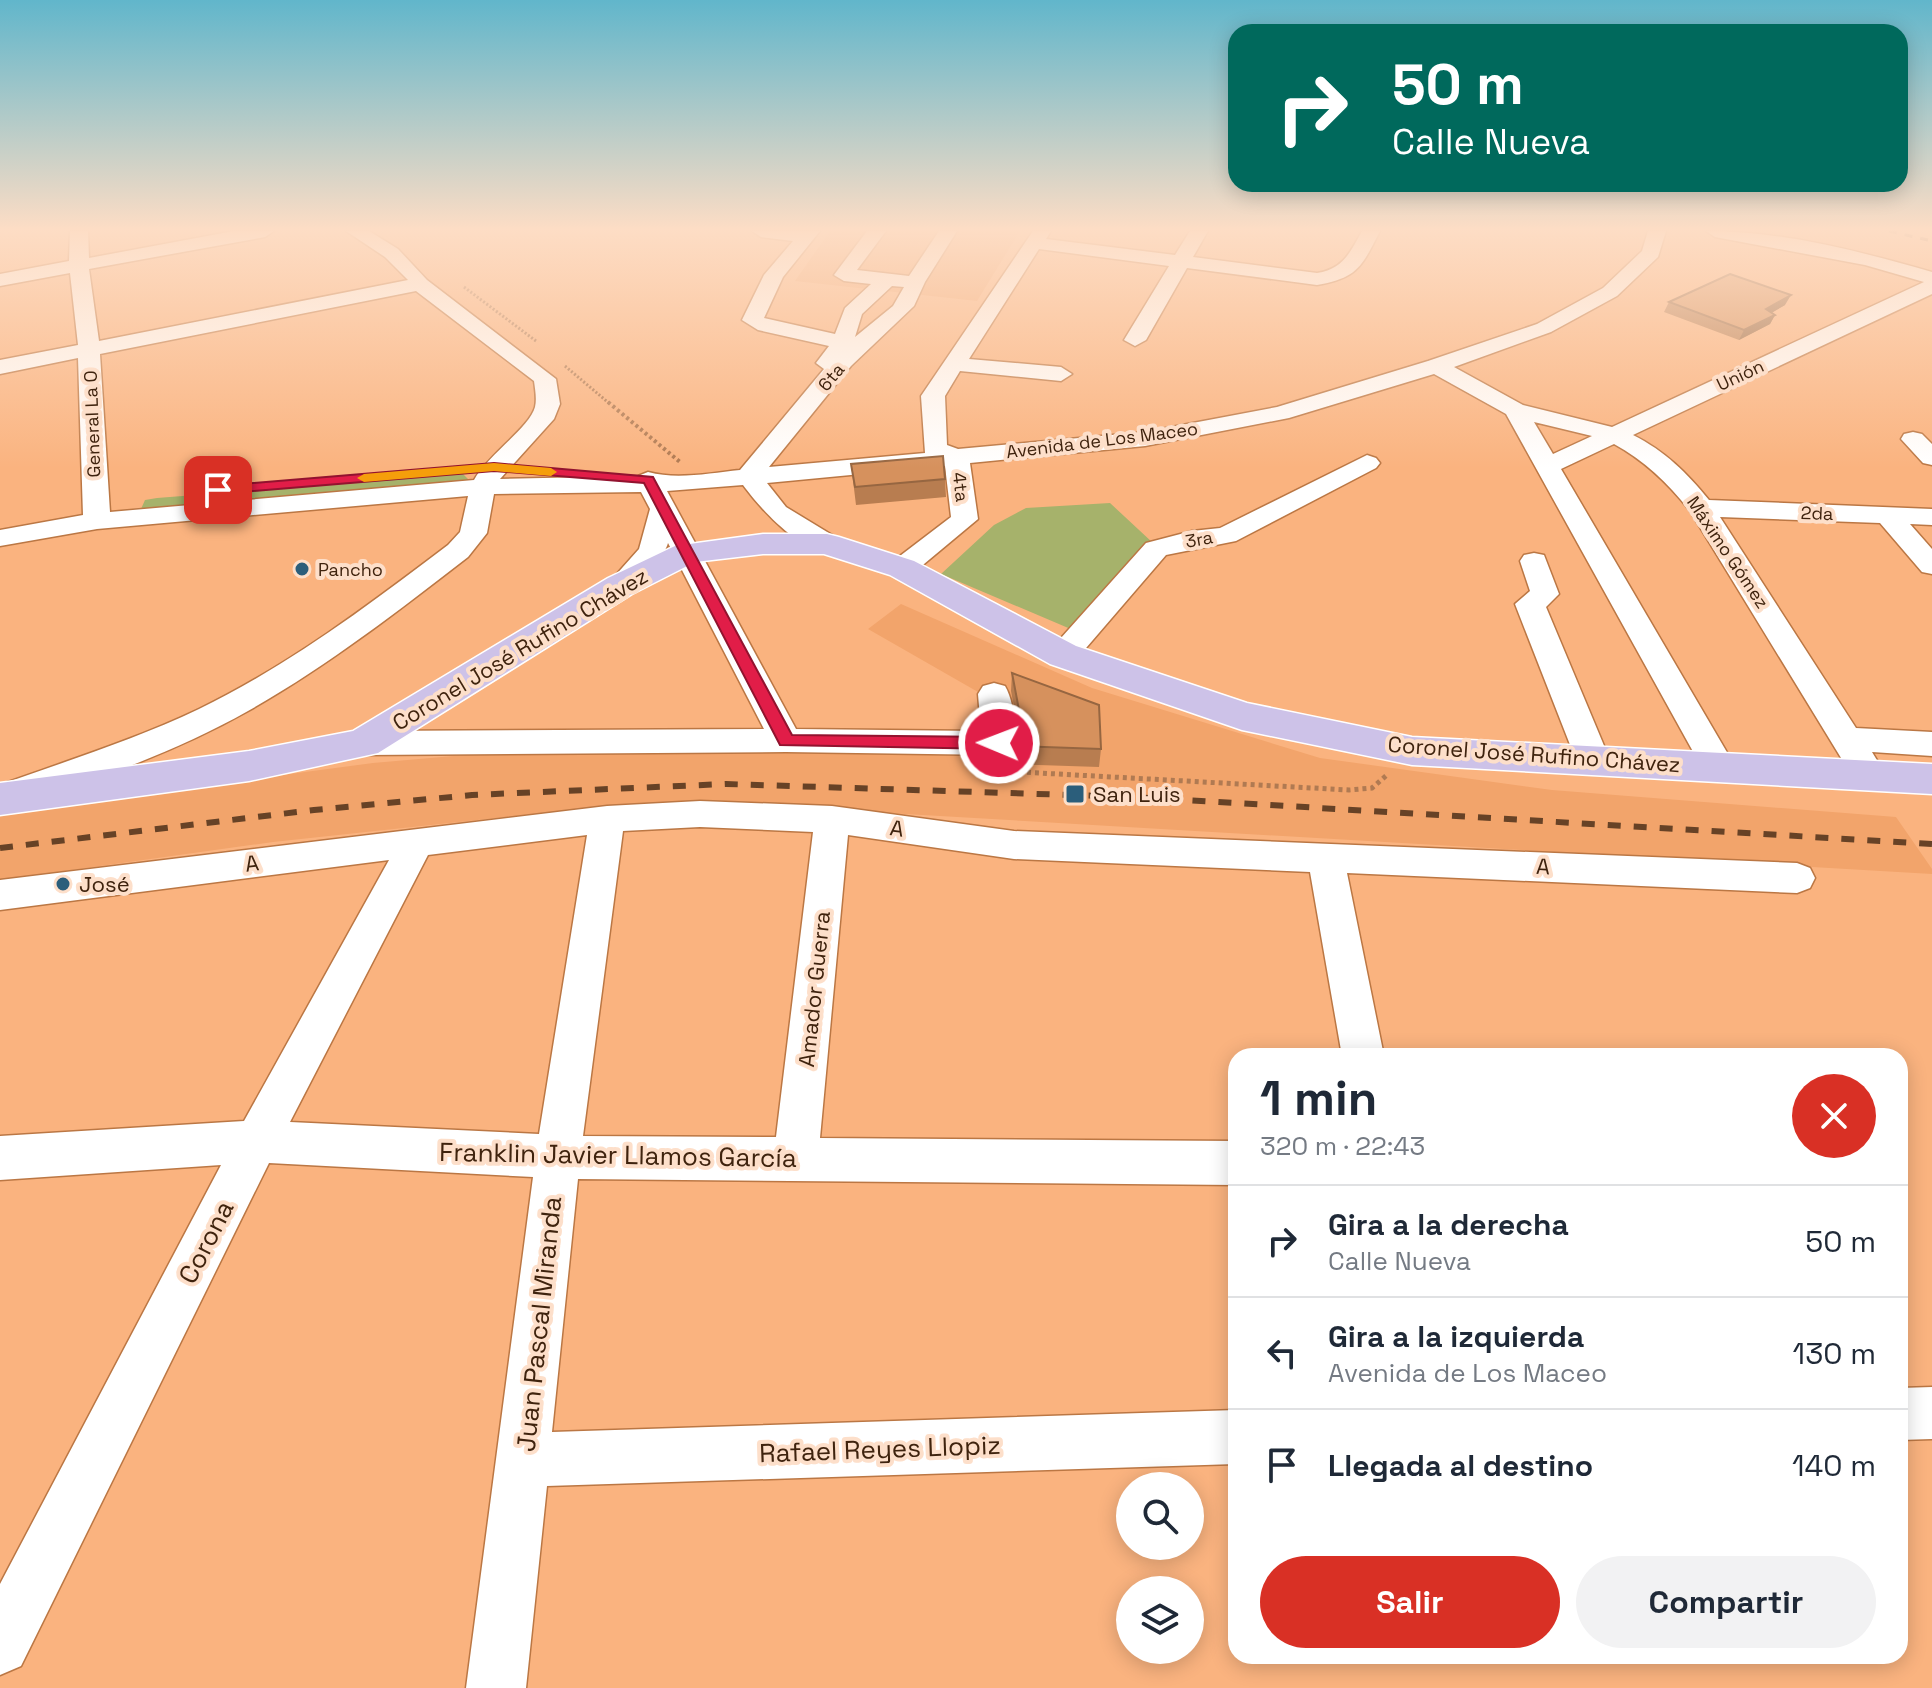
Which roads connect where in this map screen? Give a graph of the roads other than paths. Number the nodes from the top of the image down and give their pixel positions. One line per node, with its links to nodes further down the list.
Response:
1 (84, 310): 13 (street, General La O)
2 (289, 310): 13 (street)
3 (454, 310): 25 (street)
4 (757, 310): 12 (street)
5 (854, 310): 12 (street, 6ta)
6 (899, 310): 12 (street, 6ta)
7 (989, 310): 14 (street, 4ta)
8 (1152, 310): 11 (street)
9 (1577, 310): 15 (street, Avenida de Los Maceo)
10 (1906, 310): 19 (street, Unión)
11 (1135, 340)
12 (850, 344): 26 (street, 6ta)
13 (89, 349): 16 (street); 29 (street, General La O)
14 (953, 364): 17 (street); 21 (street, 4ta)
15 (1436, 366): 18 (street, Máximo Gómez); 21 (street, Avenida de Los Maceo)
16 (0, 367)
17 (1061, 374)
18 (1515, 410): 19 (street, Máximo Gómez); 24 (street)
19 (1612, 434): 24 (street, Unión); 28 (street, Máximo Gómez)
20 (1913, 439): 22 (street)
21 (957, 458): 26 (street, Avenida de Los Maceo); 38 (street, 4ta)
22 (1932, 458)
23 (1367, 463): 40 (street, 3ra)
24 (1548, 466): 47 (street)
25 (488, 477): 27 (street, Avenida de Los Maceo); 29 (street, Avenida de Los Maceo); 50 (street)
26 (740, 477): 27 (street, Avenida de Los Maceo); 34 (street)
27 (655, 490): 35 (street); 39 (street)
28 (1701, 508): 30 (street, 2da); 42 (street, Máximo Gómez)
29 (96, 510): 32 (street, Avenida de Los Maceo); 33 (street, Avenida de Los Maceo)
30 (1887, 515): 31 (street, 2da); 37 (street)
31 (1932, 517)
32 (0, 518)
33 (0, 538)
34 (827, 544): 35 (main road, Coronel José Rufino Chávez); 38 (main road, Coronel José Rufino Chávez)
35 (687, 553): 39 (main road, Coronel José Rufino Chávez); 43 (street)
36 (1534, 561): 46 (street)
37 (1932, 566)
38 (902, 568): 40 (main road, Coronel José Rufino Chávez)
39 (620, 586): 44 (main road, Coronel José Rufino Chávez)
40 (1063, 655): 46 (main road, Coronel José Rufino Chávez)
41 (994, 694): 43 (street, Coronel José Rufino Chávez)
42 (1849, 739): 45 (street); 48 (street, Máximo Gómez)
43 (786, 740): 44 (street, Coronel José Rufino Chávez)
44 (364, 743): 50 (main road, Coronel José Rufino Chávez)
45 (1932, 744)
46 (1593, 760): 47 (main road, Coronel José Rufino Chávez)
47 (1718, 766): 48 (main road, Coronel José Rufino Chávez)
48 (1869, 775): 49 (main road, Coronel José Rufino Chávez)
49 (1932, 779)
50 (0, 799)
51 (607, 819): 52 (street, A); 53 (street, A); 59 (street, Juan Pascal Miranda)
52 (832, 819): 54 (street, A); 61 (street, Amador Guerra)
53 (417, 842): 56 (street, A); 58 (street, Corona)
54 (1325, 856): 55 (street, A); 57 (street)
55 (1797, 878)
56 (0, 895)
57 (1361, 1048)
58 (257, 1141): 59 (street, Franklin Javier Llamos García); 60 (street, Franklin Javier Llamos García); 67 (street, Corona)
59 (558, 1157): 61 (street, Franklin Javier Llamos García); 66 (street, Juan Pascal Miranda)
60 (0, 1158)
61 (796, 1159): 62 (street, Franklin Javier Llamos García)
62 (1228, 1163)
63 (1932, 1413): 64 (street)
64 (1908, 1414)
65 (1228, 1437): 66 (street, Rafael Reyes Llopiz)
66 (524, 1460): 68 (street, Juan Pascal Miranda)
67 (0, 1645)
68 (496, 1688)

